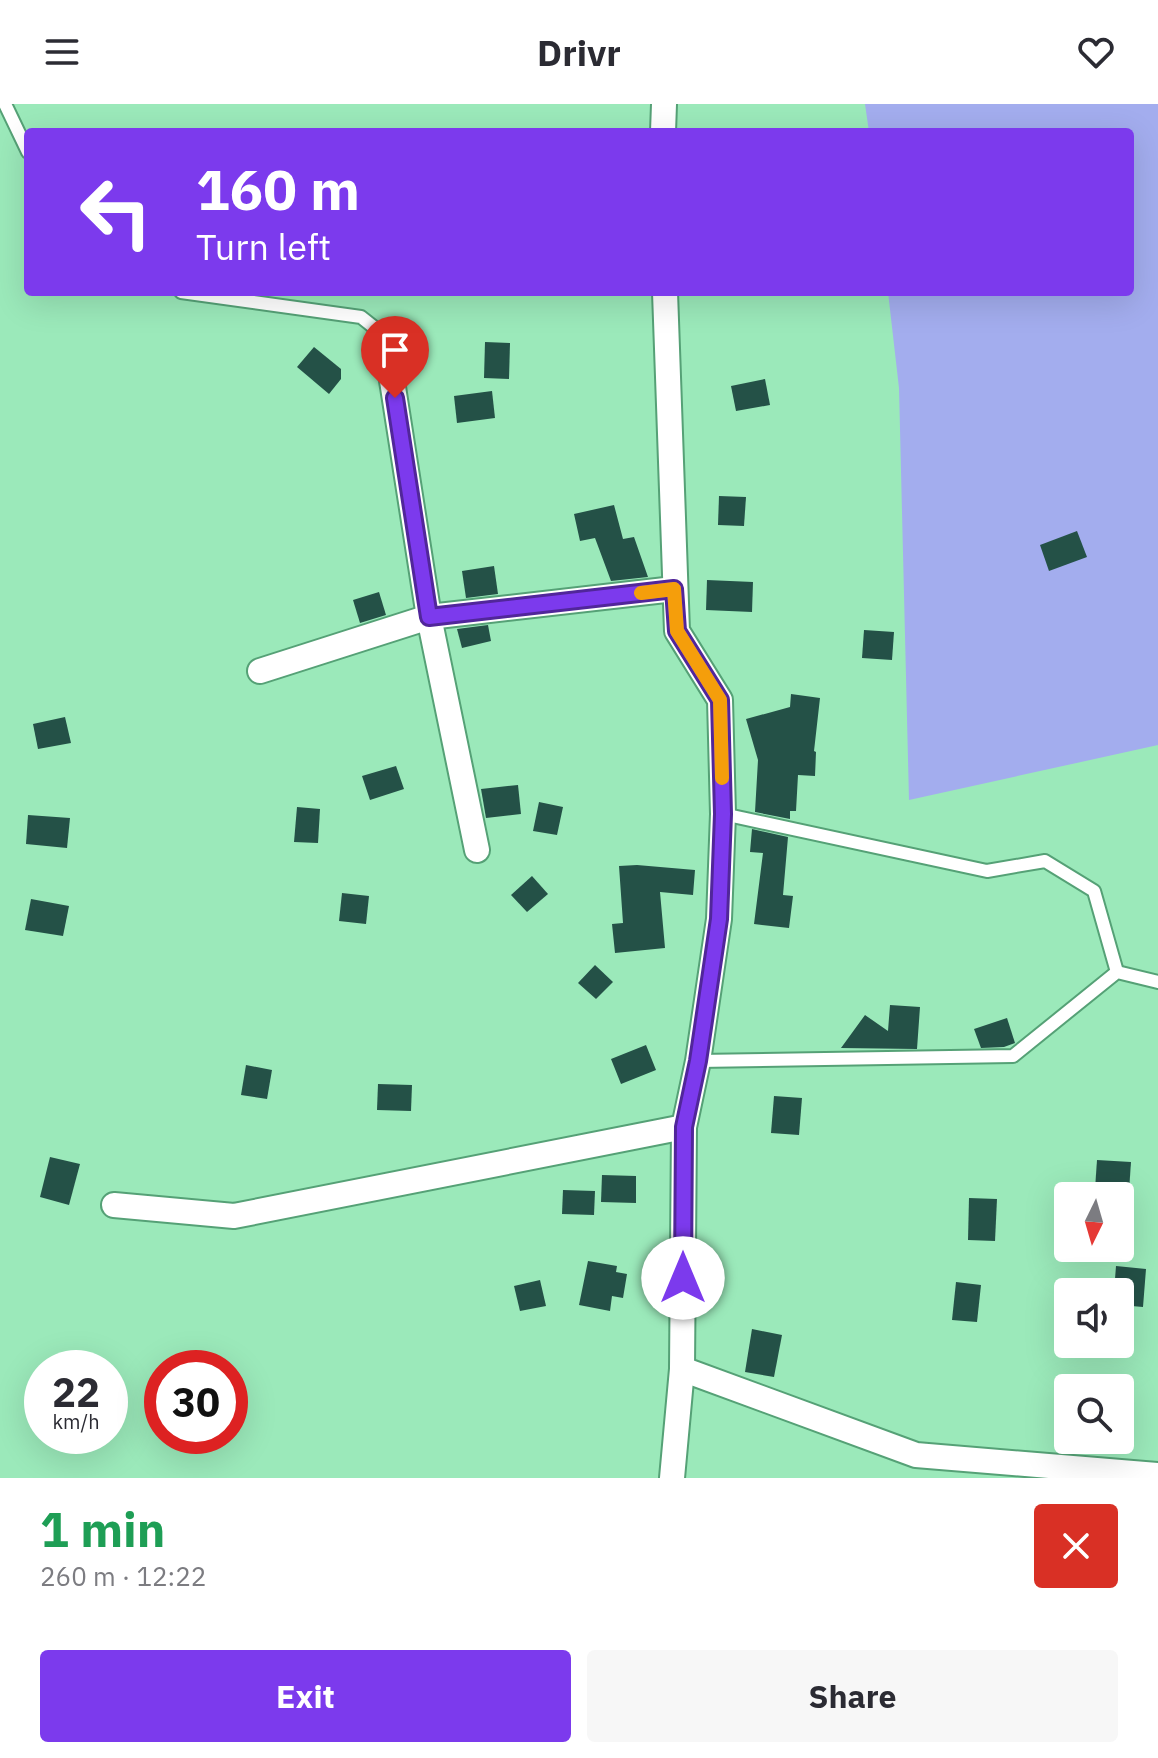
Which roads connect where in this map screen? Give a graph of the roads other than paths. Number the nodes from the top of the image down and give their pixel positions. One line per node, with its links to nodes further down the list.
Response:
1 (5, 104): 4 (lane)
2 (664, 104): 3 (street)
3 (663, 128)
4 (24, 144)
5 (210, 296): 7 (lane)
6 (665, 296): 8 (street)
7 (385, 336): 9 (street)
8 (674, 589): 9 (street); 11 (street)
9 (429, 617): 10 (street); 12 (street)
10 (260, 671)
11 (723, 814): 13 (lane); 15 (street)
12 (477, 850)
13 (1117, 972): 14 (lane); 15 (lane)
14 (1158, 982)
15 (698, 1061): 16 (street)
16 (684, 1127): 17 (street); 18 (street)
17 (114, 1205)
18 (682, 1369): 19 (street); 20 (street)
19 (1158, 1475)
20 (672, 1478)

